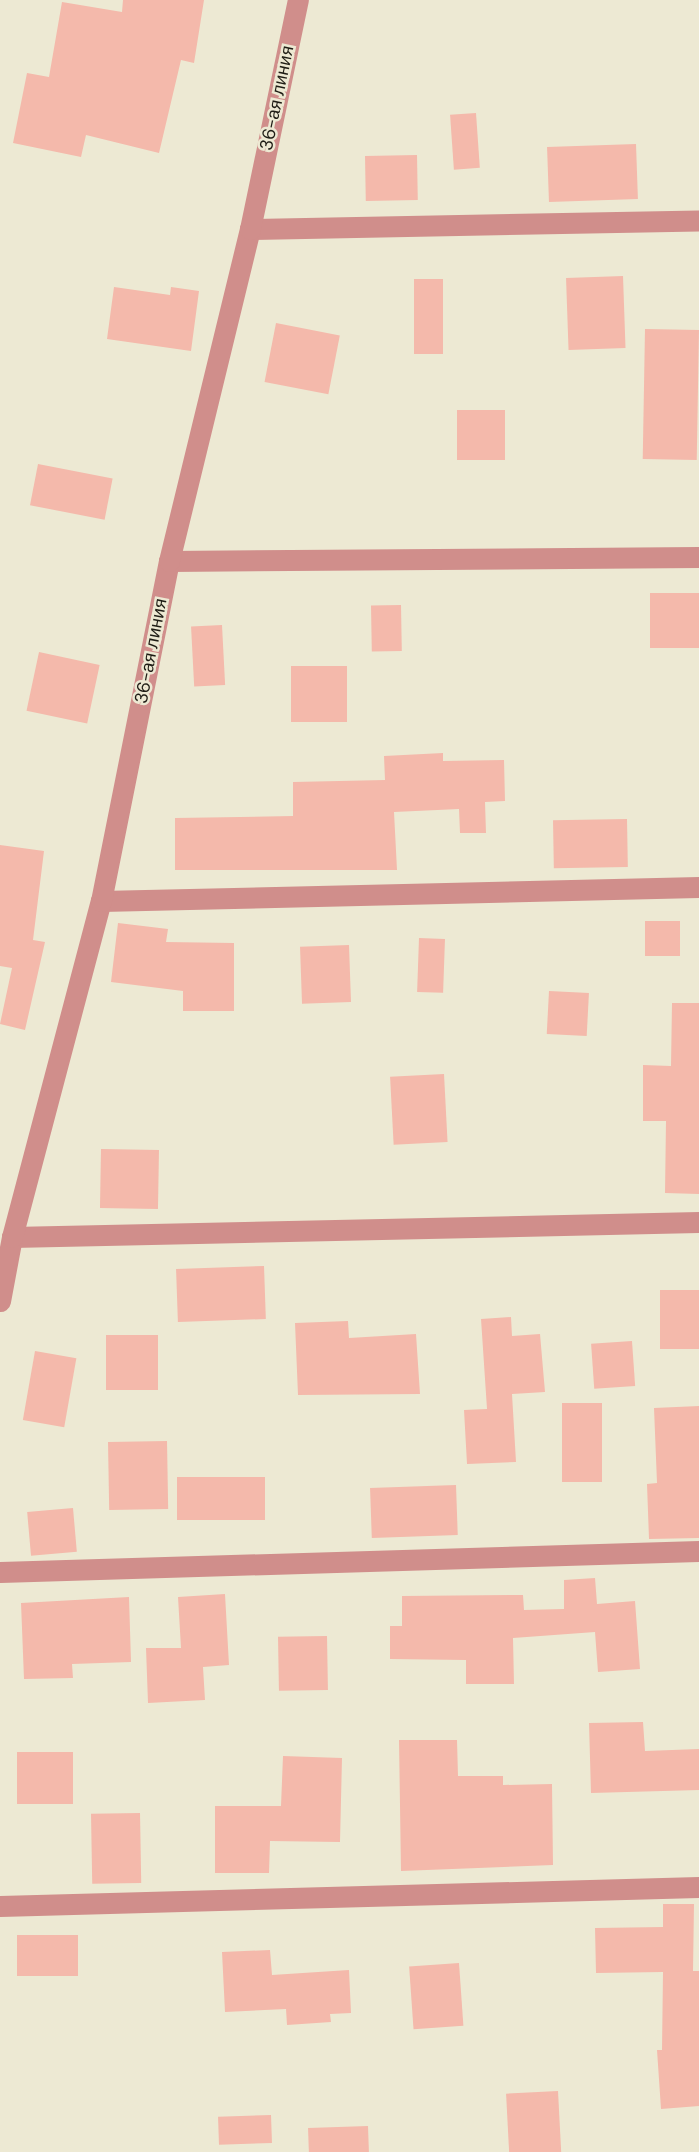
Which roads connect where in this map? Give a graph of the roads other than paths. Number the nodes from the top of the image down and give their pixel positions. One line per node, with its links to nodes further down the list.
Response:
1 (298, 0): 3 (street, 36-ая линия)
2 (699, 220): 3 (street)
3 (250, 229): 5 (street, 36-ая линия)
4 (699, 557): 5 (street)
5 (169, 561): 7 (street, 36-ая линия)
6 (699, 887): 7 (street)
7 (101, 901): 9 (street, 36-ая линия)
8 (699, 1222): 9 (street)
9 (12, 1237): 10 (street, 36-ая линия)
10 (0, 1301)
11 (699, 1551): 12 (street)
12 (0, 1572)
13 (699, 1887): 14 (street)
14 (0, 1906)

